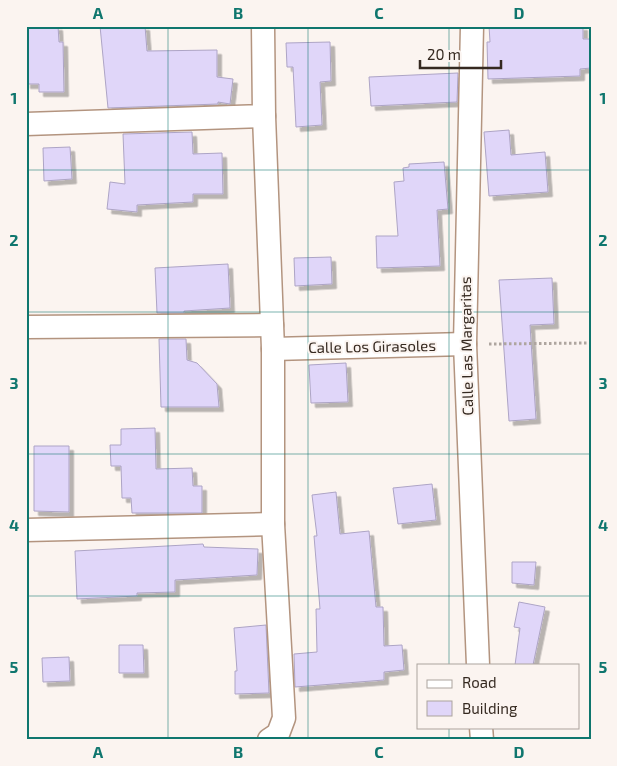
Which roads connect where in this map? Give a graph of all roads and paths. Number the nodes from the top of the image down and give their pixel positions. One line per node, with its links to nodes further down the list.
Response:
1 (263, 26): 3 (street)
2 (472, 26): 8 (street, Calle Las Margaritas)
3 (264, 116): 4 (street); 5 (street)
4 (26, 124)
5 (272, 325): 6 (street); 9 (street)
6 (26, 327)
7 (591, 342): 8 (path)
8 (465, 344): 9 (street, Calle Los Girasoles); 12 (street, Calle Las Margaritas)
9 (273, 349): 10 (street)
10 (273, 524): 11 (street); 13 (street)
11 (26, 530)
12 (478, 664)
13 (268, 740)

